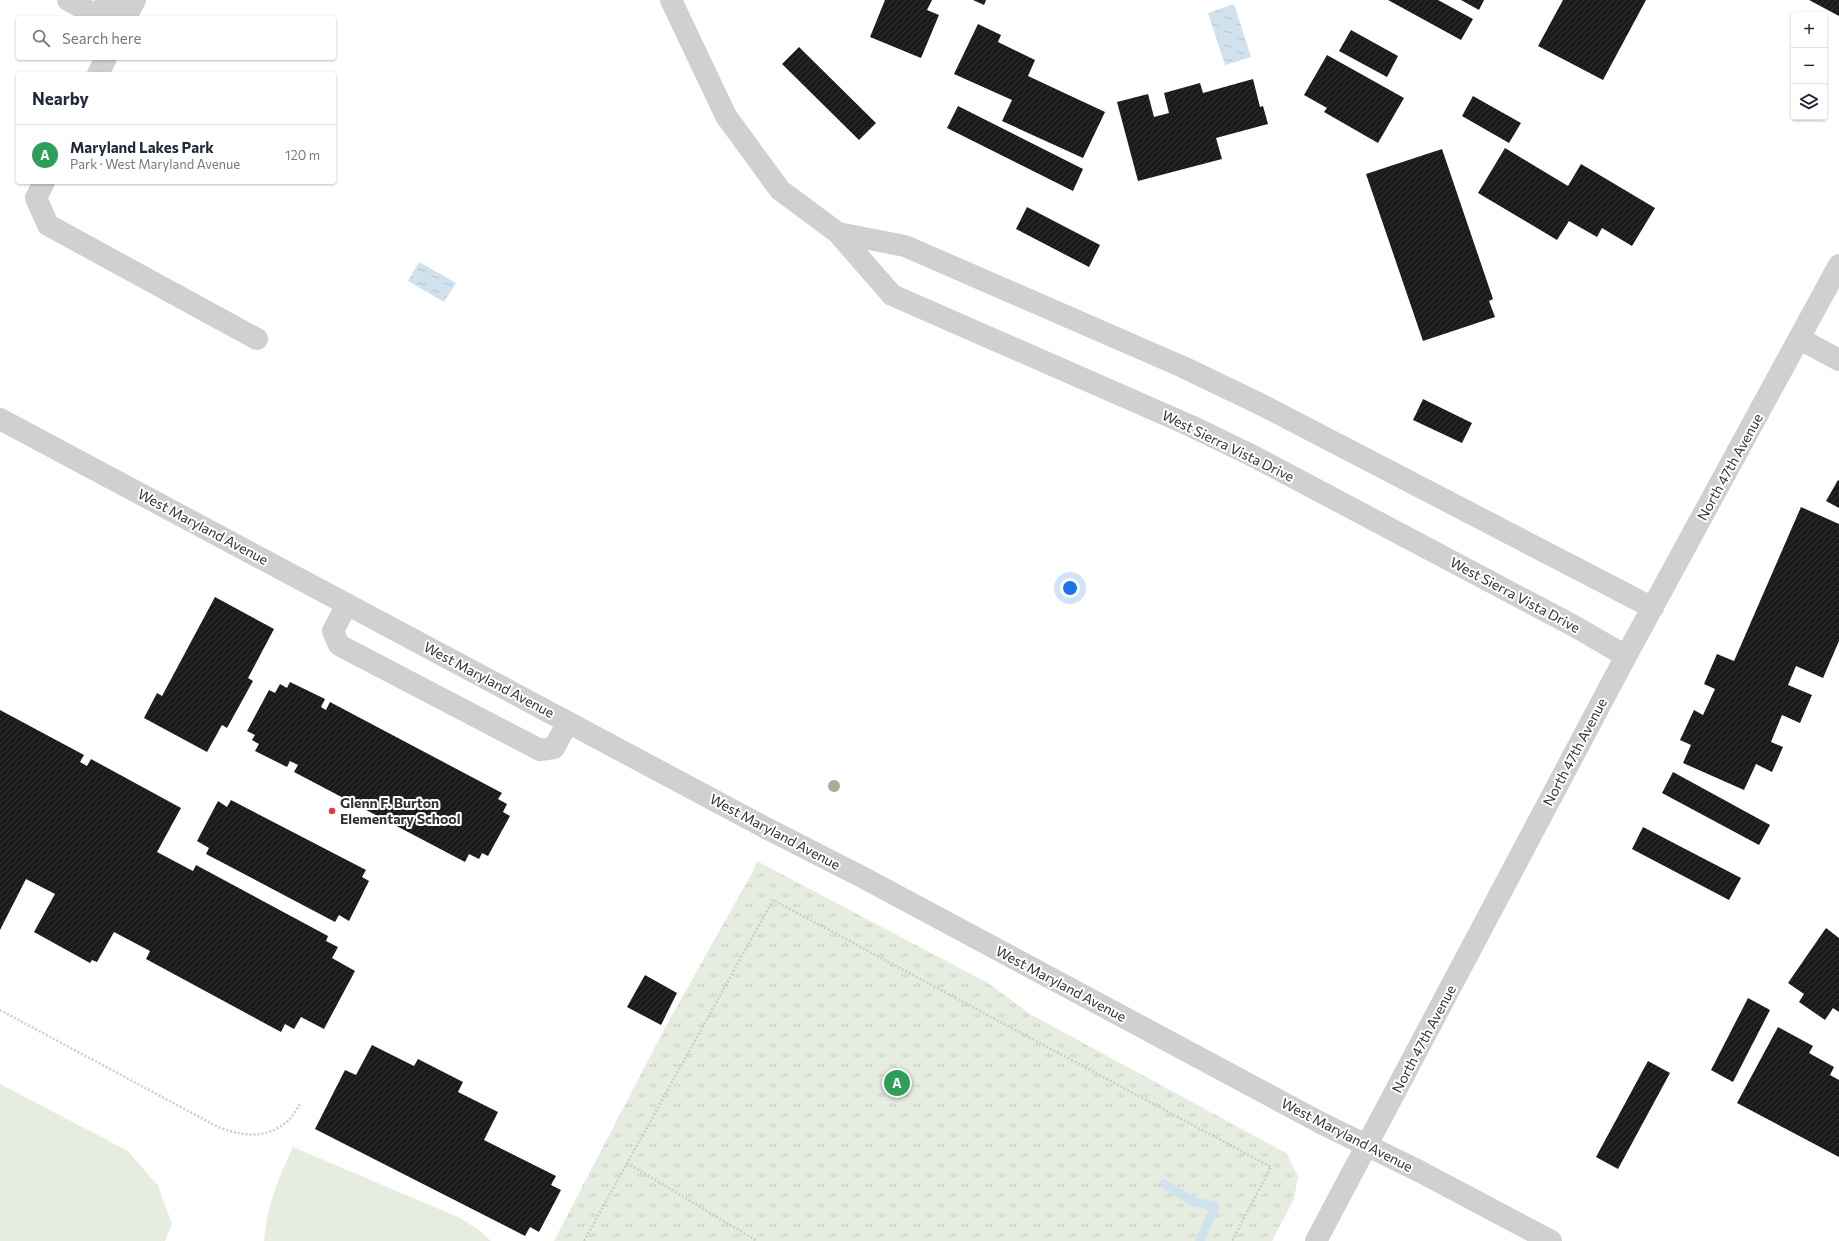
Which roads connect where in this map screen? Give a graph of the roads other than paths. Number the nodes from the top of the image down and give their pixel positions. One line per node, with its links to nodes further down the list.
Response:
1 (68, 0): 3 (street)
2 (671, 0): 7 (street, West Sierra Vista Drive)
3 (121, 8)
4 (105, 60): 5 (street)
5 (99, 72)
6 (43, 184): 9 (street)
7 (838, 233): 14 (street, West Sierra Vista Drive); 15 (street, West Sierra Vista Drive)
8 (1839, 265): 10 (street, North 47th Avenue)
9 (257, 339)
10 (1800, 339): 11 (street); 14 (street, North 47th Avenue)
11 (1839, 360)
12 (0, 419): 13 (street, West Maryland Avenue)
13 (347, 604): 16 (street, West Maryland Avenue); 16 (street)
14 (1653, 608): 15 (street, North 47th Avenue)
15 (1626, 656): 17 (street, North 47th Avenue)
16 (568, 722): 17 (street, West Maryland Avenue)
17 (1368, 1146): 18 (street, North 47th Avenue); 19 (street, West Maryland Avenue)
18 (1316, 1241)
19 (1551, 1241)

